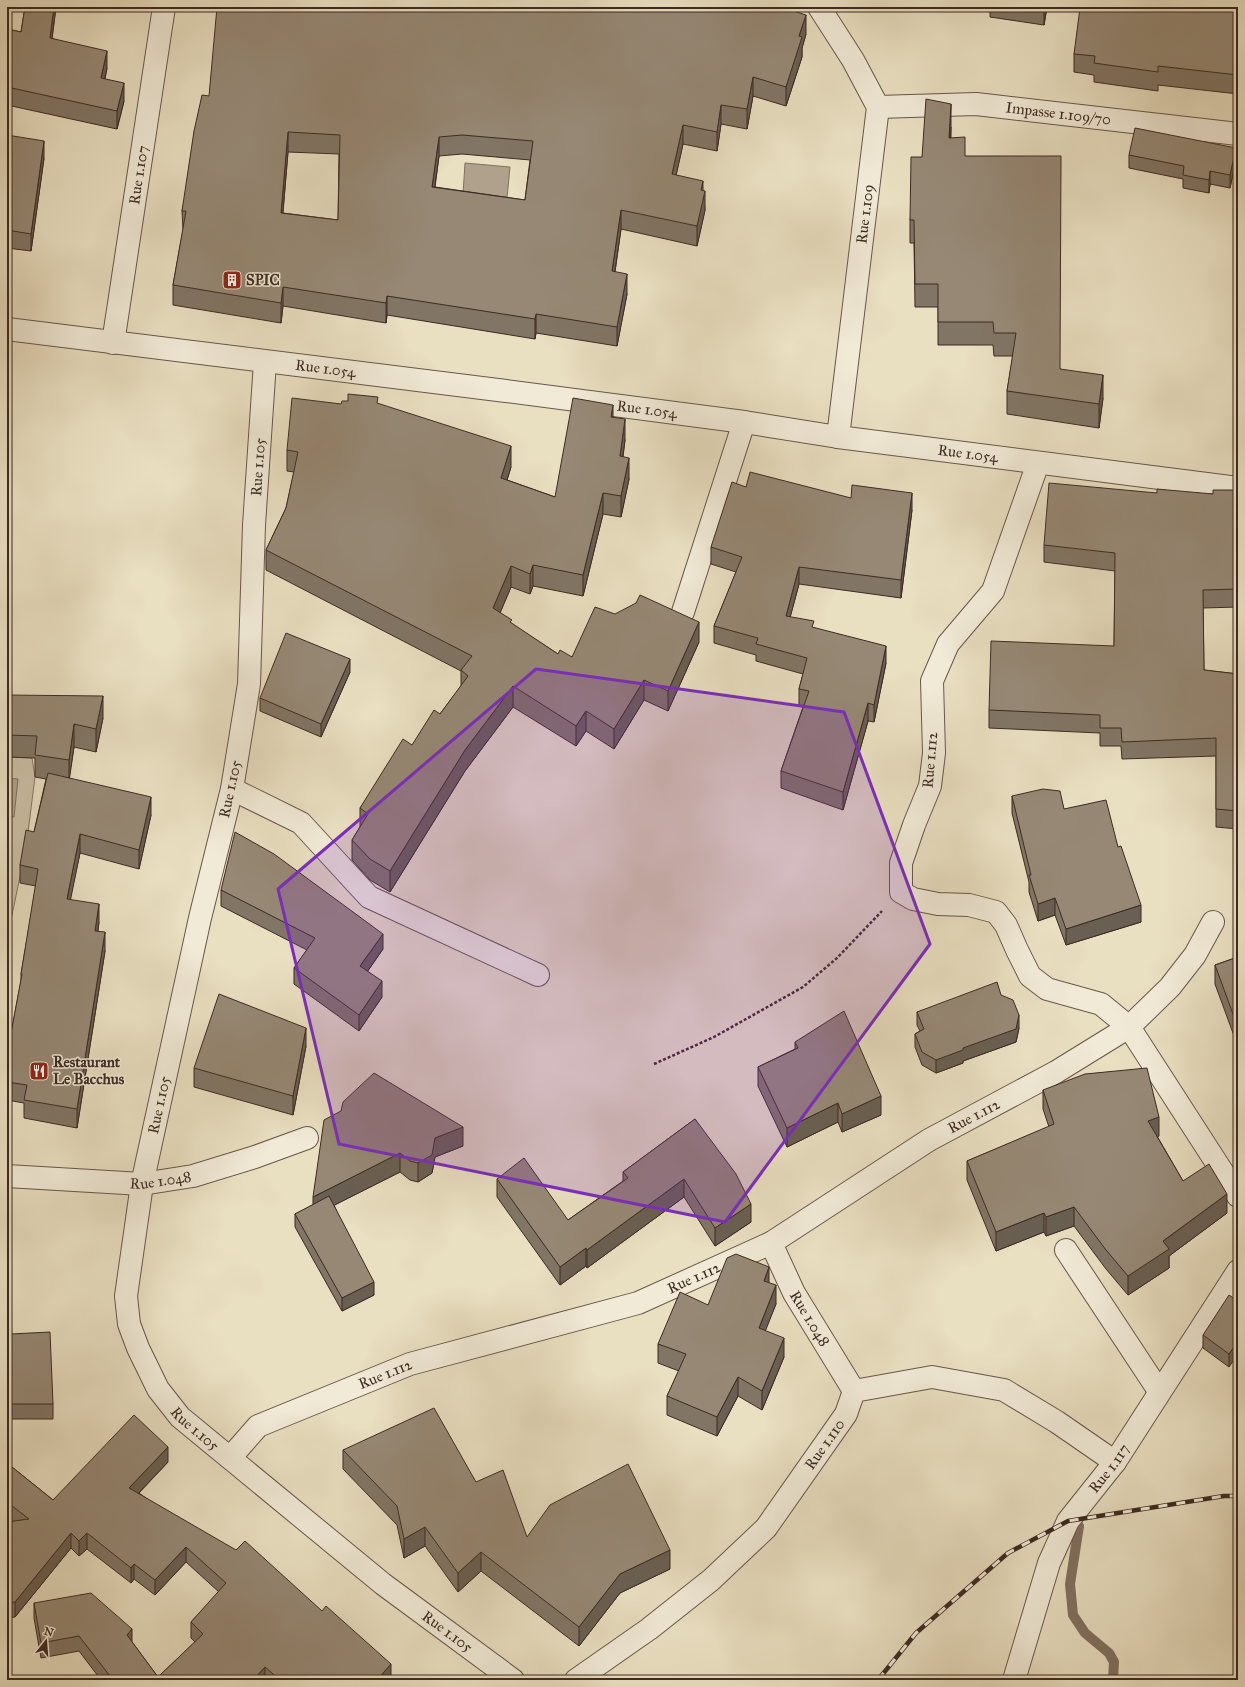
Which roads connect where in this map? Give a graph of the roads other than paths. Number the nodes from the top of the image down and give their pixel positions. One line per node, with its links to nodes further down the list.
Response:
1 (164, 7): 6 (street, Rue 1.107)
2 (820, 7): 3 (street)
3 (878, 107): 4 (street, Impasse 1.109/70); 9 (street, Rue 1.109)
4 (1238, 134)
5 (7, 329): 6 (street, Rue 1.054)
6 (113, 342): 7 (street, Rue 1.054)
7 (265, 362): 8 (street, Rue 1.054); 13 (street, Rue 1.105)
8 (744, 422): 9 (street, Rue 1.054); 12 (street)
9 (838, 437): 10 (street, Rue 1.054)
10 (1038, 463): 11 (street, Rue 1.054); 16 (street, Rue 1.112)
11 (1238, 488)
12 (684, 612)
13 (232, 789): 15 (street); 19 (street, Rue 1.105)
14 (1213, 922): 16 (street, Rue 1.112)
15 (538, 975)
16 (1130, 1027): 20 (street); 21 (street, Rue 1.112)
17 (307, 1138): 19 (street, Rue 1.048)
18 (7, 1176): 19 (street, Rue 1.048)
19 (142, 1184): 26 (street, Rue 1.105)
20 (1238, 1196)
21 (771, 1243): 24 (street, Rue 1.048); 26 (street, Rue 1.112)
22 (1066, 1250): 25 (street)
23 (1238, 1271): 25 (street, Rue 1.117)
24 (854, 1390): 27 (street); 29 (street, Rue 1.110)
25 (1160, 1391): 27 (street, Rue 1.117)
26 (230, 1458): 28 (street, Rue 1.105)
27 (1115, 1462): 30 (street, Rue 1.117)
28 (513, 1680)
29 (576, 1680)
30 (1014, 1680)

